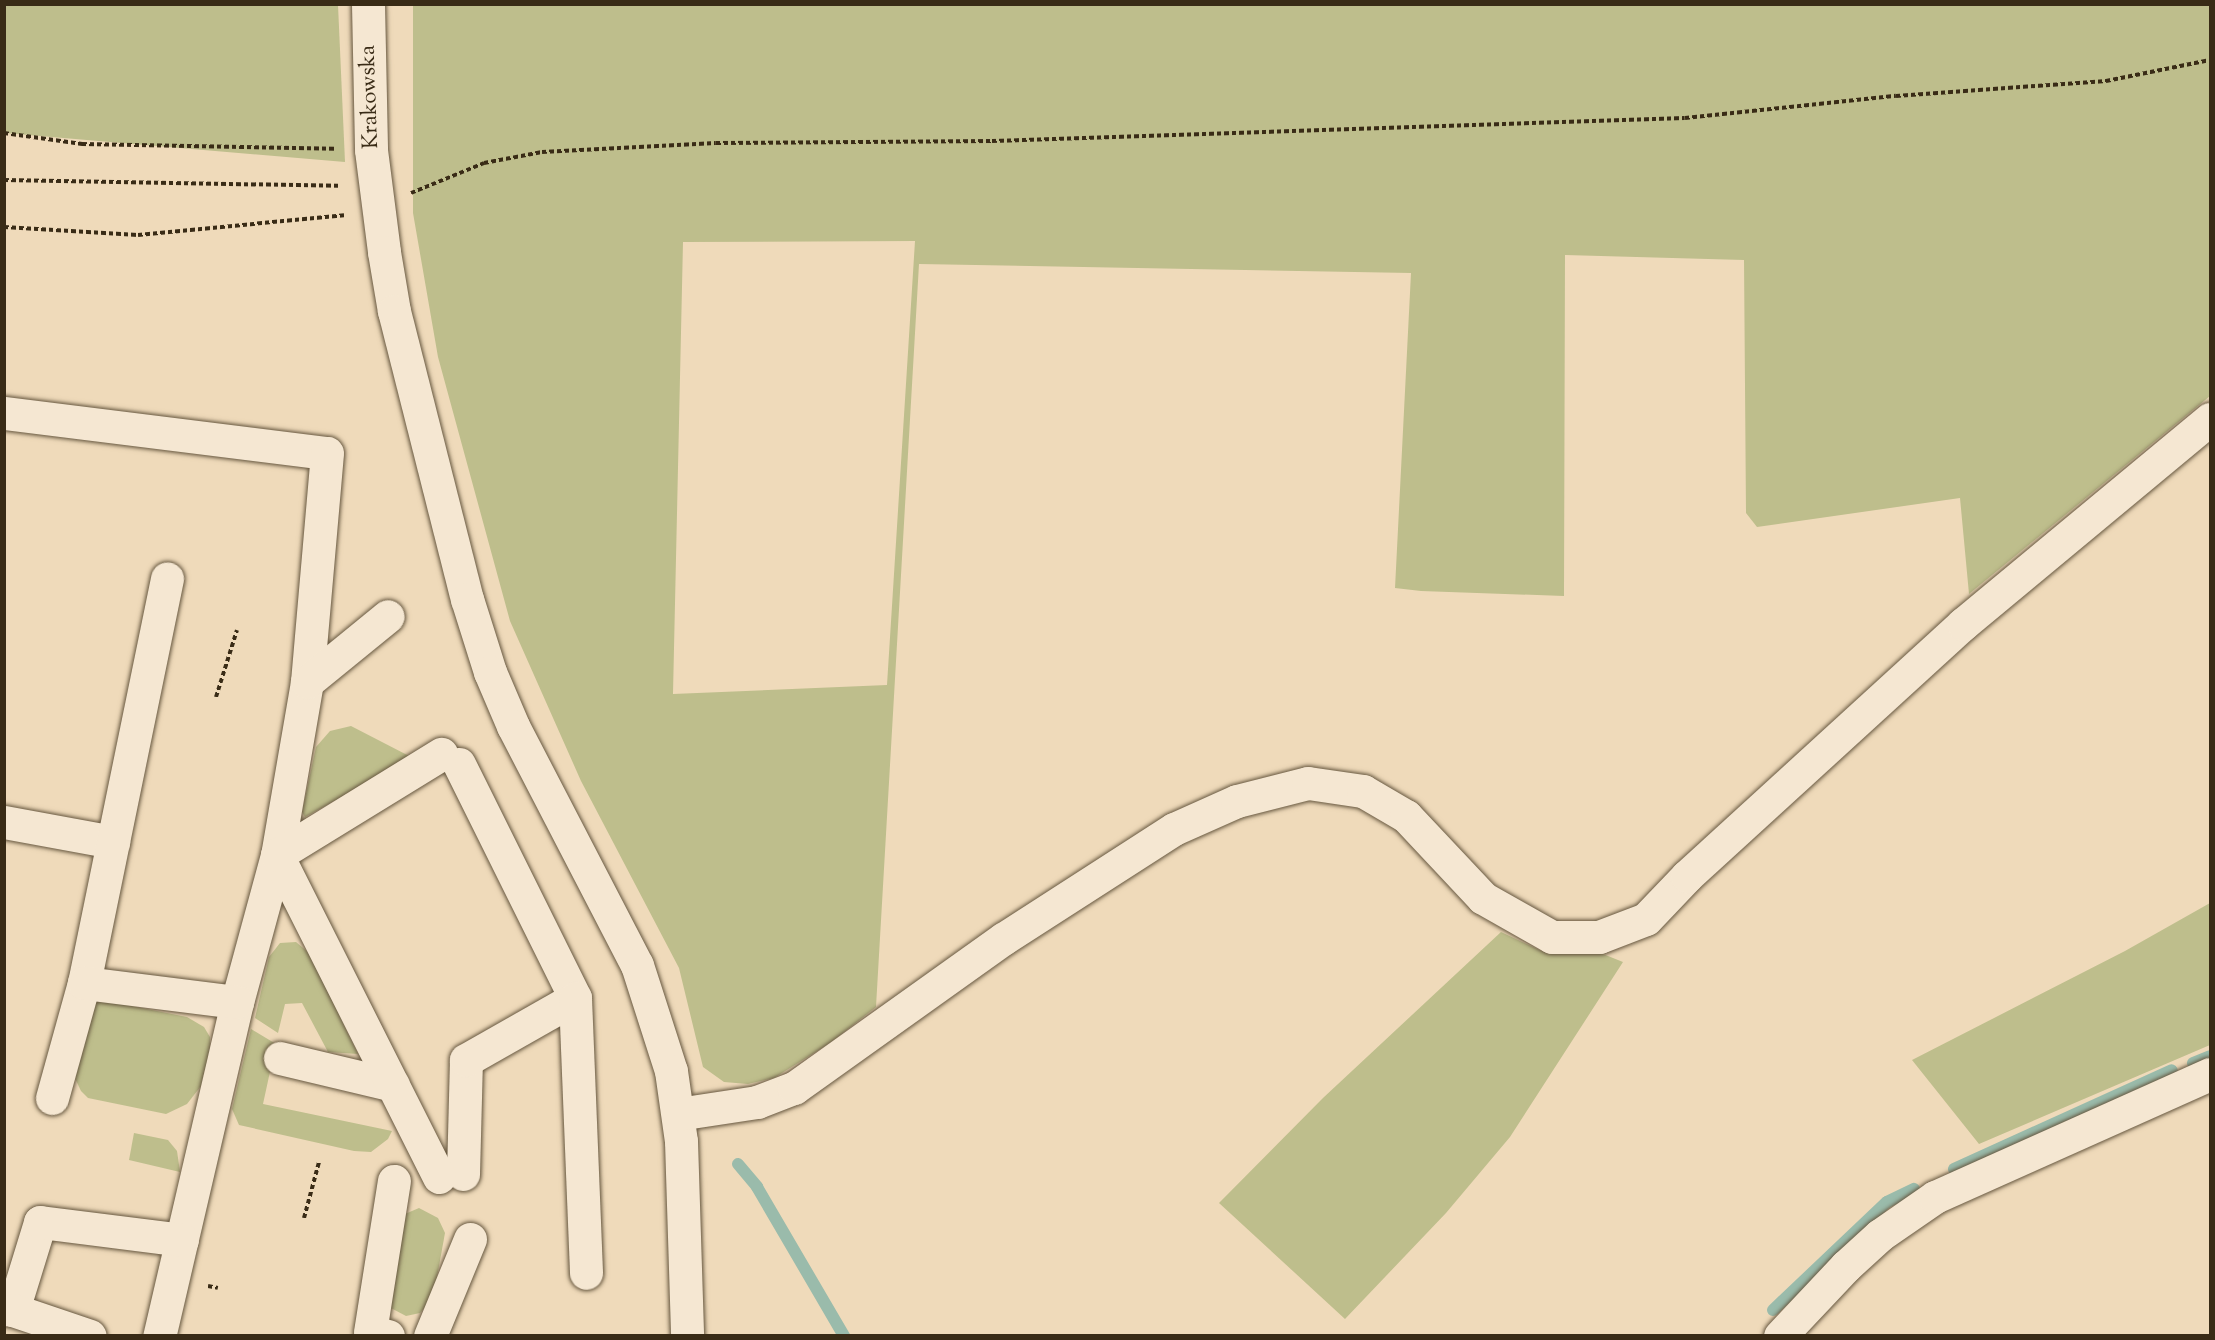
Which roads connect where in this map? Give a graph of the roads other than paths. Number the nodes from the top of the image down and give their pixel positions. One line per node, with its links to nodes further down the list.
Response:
1 (368, 4): 17 (street, Krakowska)
2 (4, 413): 6 (street)
3 (2211, 419): 17 (street)
4 (166, 578): 8 (street)
5 (388, 616): 6 (street)
6 (308, 682): 9 (street)
7 (4, 822): 8 (street)
8 (113, 842): 10 (street)
9 (277, 855): 11 (street); 12 (street); 15 (street)
10 (84, 983): 12 (street); 16 (street)
11 (575, 998): 15 (street); 21 (street)
12 (237, 1002): 20 (street)
13 (280, 1058): 15 (street)
14 (2211, 1074): 28 (street)
15 (393, 1085)
16 (52, 1098)
17 (678, 1114): 27 (street, Krakowska)
18 (394, 1180): 25 (street)
19 (470, 1239): 26 (street)
20 (182, 1240): 22 (street); 24 (street)
21 (586, 1273)
22 (9, 1310): 23 (street)
23 (90, 1335)
24 (159, 1335)
25 (388, 1335)
26 (430, 1335)
27 (687, 1335)
28 (1780, 1335)

